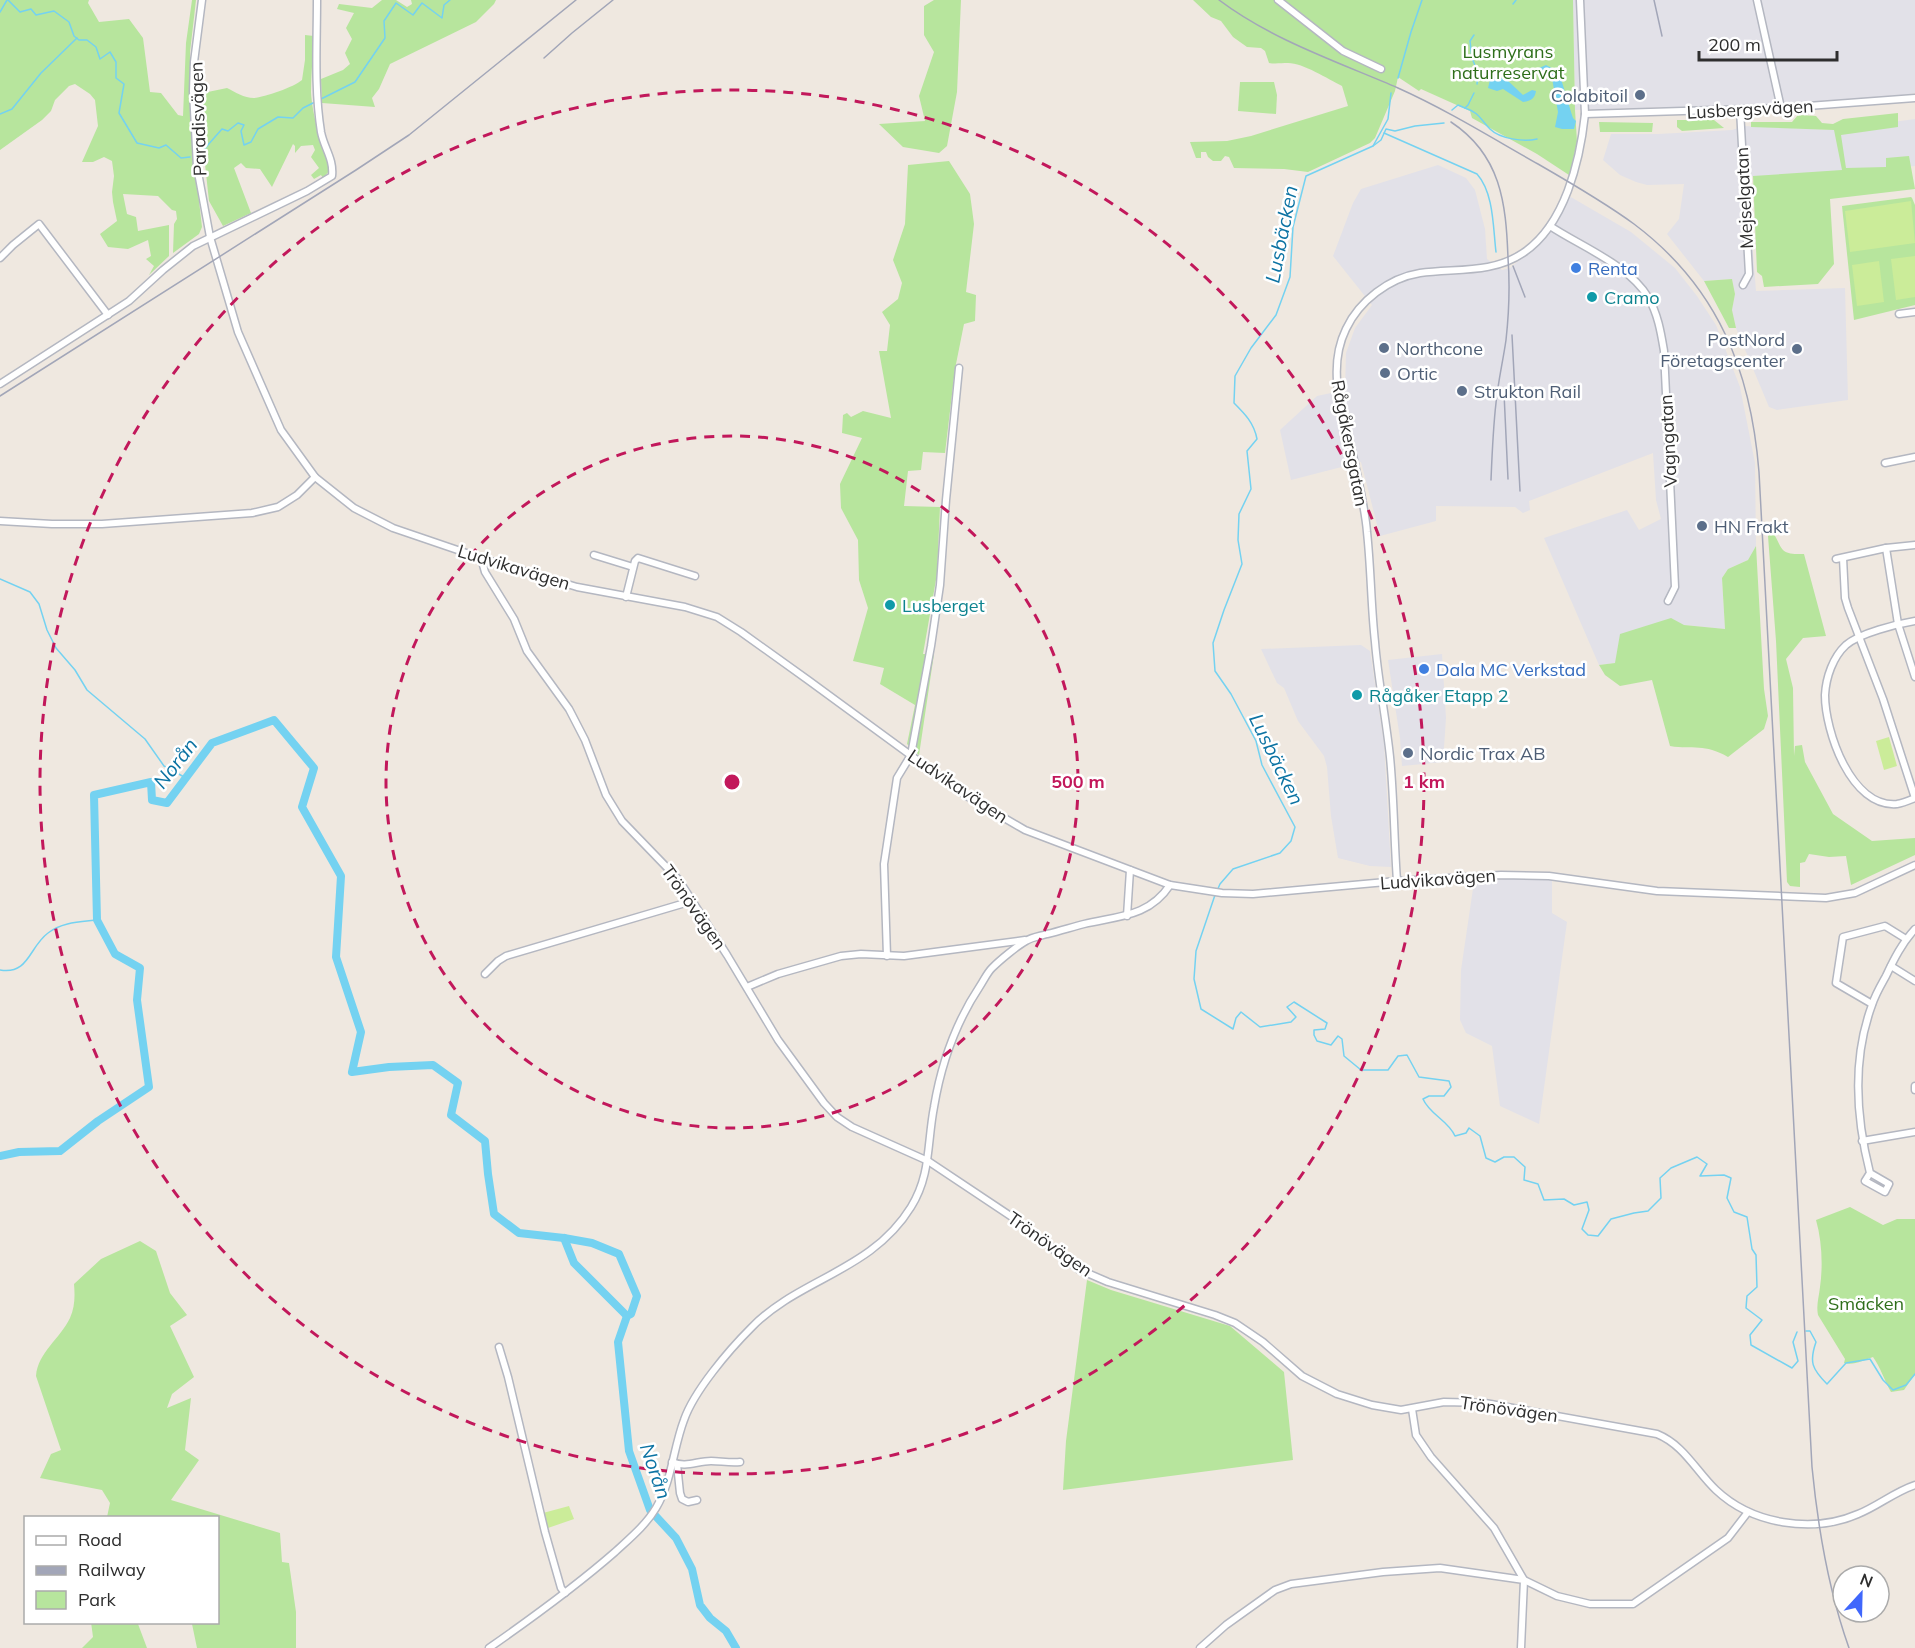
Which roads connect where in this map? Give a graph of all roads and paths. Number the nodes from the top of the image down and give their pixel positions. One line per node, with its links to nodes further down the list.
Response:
1 (202, 0): 12 (street, Paradisvägen)
2 (317, 0): 12 (street)
3 (1278, 0): 6 (street)
4 (1580, 0): 10 (street, Rågåkersgatan)
5 (1757, 0): 8 (street)
6 (1381, 69)
7 (1915, 98): 8 (street, Lusbergsvägen)
8 (1781, 108): 9 (street, Lusbergsvägen)
9 (1740, 109): 10 (street, Lusbergsvägen); 14 (street, Mejselgatan)
10 (1585, 114): 11 (street, Rågåkersgatan)
11 (1550, 226): 31 (street, Vagngatan); 40 (street, Rågåkersgatan)
12 (210, 237): 17 (street); 22 (street, Ludvikavägen)
13 (0, 258): 17 (street)
14 (1743, 285)
15 (1915, 312): 16 (street)
16 (1899, 314)
17 (108, 315): 19 (street)
18 (959, 368): 36 (street)
19 (0, 384)
20 (1915, 458): 21 (street)
21 (1885, 463)
22 (315, 477): 23 (street); 27 (street, Ludvikavägen)
23 (0, 521)
24 (1915, 545): 25 (street)
25 (1886, 548): 33 (street); 34 (street)
26 (594, 555): 28 (street)
27 (481, 558): 30 (street, Ludvikavägen); 42 (street, Trönövägen)
28 (633, 567): 29 (street); 30 (street)
29 (695, 576)
30 (626, 597): 36 (street, Ludvikavägen)
31 (1668, 601)
32 (1915, 621): 33 (street)
33 (1898, 624): 34 (street); 35 (street)
34 (1860, 636): 37 (street); 37 (street)
35 (1915, 677)
36 (911, 755): 39 (street, Ludvikavägen); 47 (street)
37 (1915, 798)
38 (1915, 865): 40 (street, Ludvikavägen)
39 (1130, 870): 41 (street, Ludvikavägen); 43 (street)
40 (1397, 881): 41 (street, Ludvikavägen)
41 (1170, 885): 43 (street)
42 (692, 901): 49 (street); 51 (street, Trönövägen)
43 (1127, 916): 46 (street)
44 (1915, 929): 45 (street)
45 (1906, 939): 48 (street); 52 (street)
46 (1027, 940): 47 (street); 55 (street)
47 (887, 956): 51 (street)
48 (1891, 966): 50 (street); 52 (street)
49 (485, 974)
50 (1915, 981)
51 (747, 987): 55 (street, Trönövägen)
52 (1872, 1004): 54 (street)
53 (1915, 1132): 54 (street)
54 (1862, 1141): 56 (street)
55 (928, 1161): 58 (street, Trönövägen); 60 (street)
56 (1870, 1173)
57 (499, 1347): 65 (street)
58 (1412, 1409): 63 (street, Trönövägen); 64 (street)
59 (740, 1462): 60 (street)
60 (674, 1463): 62 (street); 65 (street)
61 (1915, 1485): 63 (street, Trönövägen)
62 (697, 1500)
63 (1748, 1512): 64 (street)
64 (1524, 1580): 67 (street); 68 (street)
65 (565, 1593): 66 (street)
66 (489, 1648)
67 (1200, 1648)
68 (1521, 1648)

